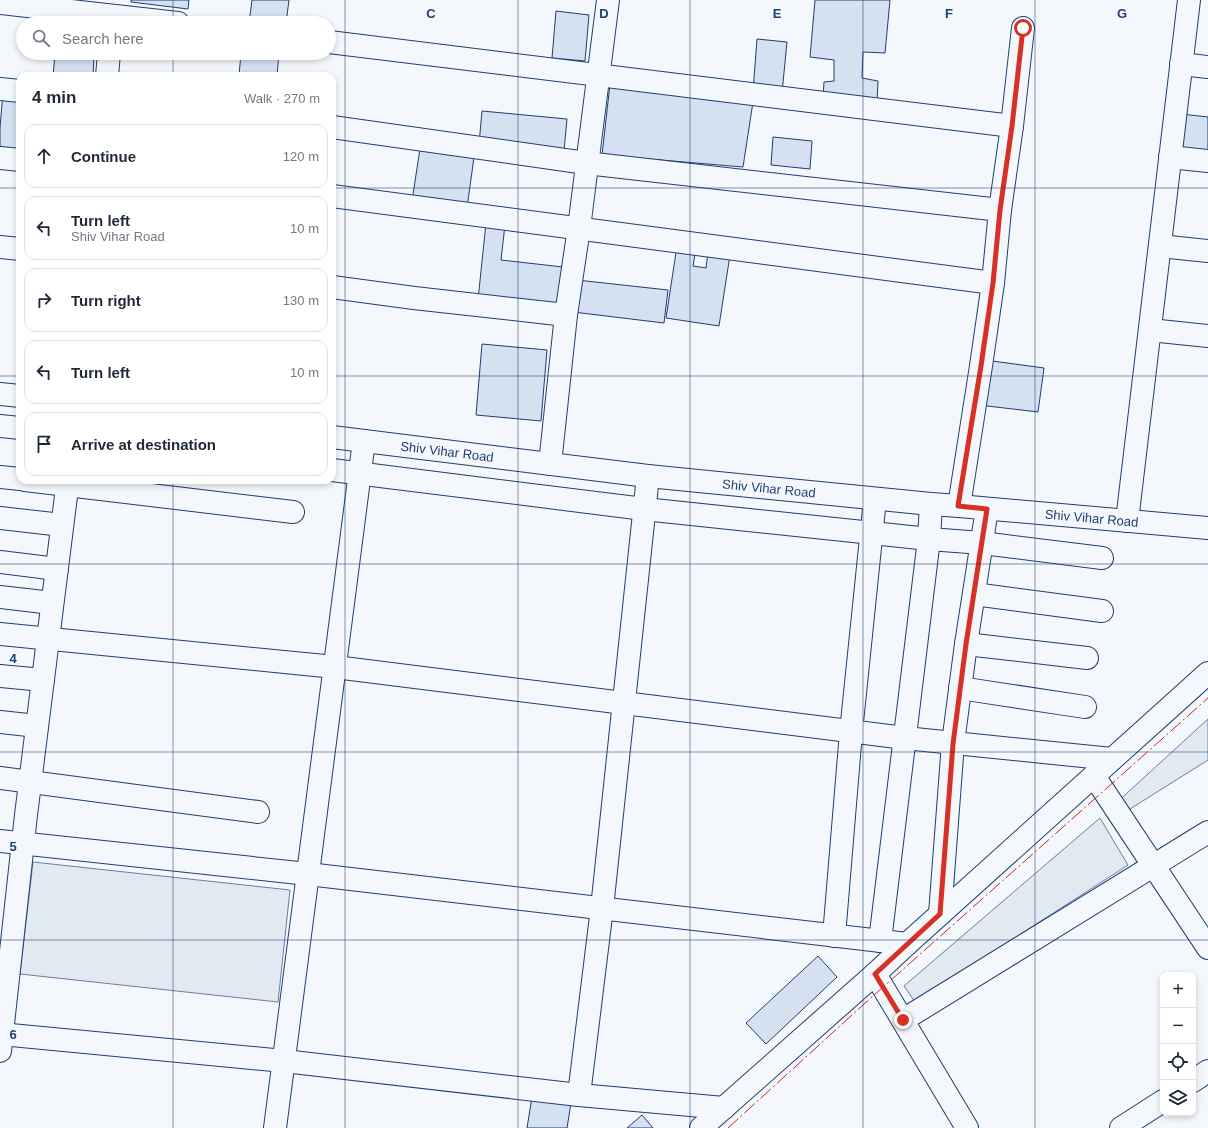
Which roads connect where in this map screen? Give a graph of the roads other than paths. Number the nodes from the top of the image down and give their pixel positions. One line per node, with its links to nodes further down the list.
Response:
1 (608, 0): 12 (street)
2 (1189, 0): 9 (street)
3 (0, 3): 4 (street)
4 (113, 13): 5 (street)
5 (132, 16)
6 (1023, 28): 15 (street)
7 (336, 43): 12 (street)
8 (108, 60): 11 (street)
9 (1181, 64): 10 (street); 17 (street)
10 (1208, 67)
11 (107, 72)
12 (598, 76): 15 (street); 21 (street)
13 (0, 89): 14 (street)
14 (16, 91)
15 (1012, 126): 23 (street)
16 (336, 128): 21 (street)
17 (1170, 157): 20 (street); 25 (street)
18 (0, 158): 19 (street)
19 (16, 160)
20 (1208, 161)
21 (586, 164): 23 (street); 24 (street)
22 (336, 197): 24 (street)
23 (1000, 210): 29 (street)
24 (579, 228): 29 (street); 31 (street)
25 (1160, 246): 28 (street); 32 (street)
26 (0, 247): 27 (street)
27 (16, 249)
28 (1208, 251)
29 (993, 283): 50 (street)
30 (336, 288): 31 (street)
31 (566, 315): 40 (street)
32 (1150, 330): 33 (street); 55 (street)
33 (1208, 336)
34 (0, 394): 35 (street)
35 (16, 396)
36 (0, 426): 37 (street)
37 (16, 428)
38 (336, 438): 39 (street, Shiv Vihar Road)
39 (364, 441): 40 (street, Shiv Vihar Road); 42 (street)
40 (550, 464): 43 (street, Shiv Vihar Road)
41 (336, 470): 42 (street)
42 (360, 473): 52 (street); 72 (street)
43 (648, 476): 48 (street, Shiv Vihar Road); 52 (street)
44 (0, 477): 45 (street)
45 (16, 479)
46 (68, 484): 56 (street)
47 (76, 484): 53 (street)
48 (875, 499): 49 (street, Shiv Vihar Road); 58 (street)
49 (931, 504): 50 (street, Shiv Vihar Road); 59 (street)
50 (958, 506): 51 (street, Shiv Vihar Road)
51 (987, 509): 55 (street, Shiv Vihar Road); 60 (street)
52 (644, 510): 58 (street); 77 (street)
53 (293, 512)
54 (0, 518): 56 (street)
55 (1127, 521): 57 (street, Shiv Vihar Road)
56 (62, 525): 63 (street)
57 (1208, 528)
58 (872, 532): 59 (street); 81 (street)
59 (929, 539): 60 (street); 82 (street)
60 (982, 543): 61 (street); 64 (street)
61 (1102, 558)
62 (0, 562): 63 (street)
63 (57, 569): 66 (street)
64 (974, 594): 67 (street); 70 (street)
65 (0, 597): 66 (street)
66 (52, 603): 69 (street)
67 (1102, 611)
68 (0, 634): 69 (street)
69 (48, 638): 72 (street); 75 (street)
70 (966, 644): 71 (street); 76 (street)
71 (1087, 658)
72 (335, 667): 77 (street); 93 (street)
73 (1208, 672): 84 (street)
74 (0, 676): 75 (street)
75 (43, 680): 80 (street)
76 (960, 688): 78 (street); 83 (street)
77 (624, 703): 81 (street); 94 (street)
78 (1085, 706)
79 (0, 722): 80 (street)
80 (37, 726): 87 (street)
81 (851, 732): 82 (street); 96 (street)
82 (905, 738): 83 (street); 97 (street)
83 (953, 744): 84 (street); 95 (street)
84 (1112, 759): 85 (street)
85 (1094, 776): 92 (street); 95 (street)
86 (0, 778): 87 (street)
87 (30, 782): 88 (street); 91 (street)
88 (258, 812)
89 (1208, 832): 92 (street)
90 (0, 841): 91 (street)
91 (23, 844): 93 (street); 102 (street)
92 (1153, 865): 99 (street); 101 (street)
93 (308, 874): 94 (street); 103 (street)
94 (602, 908): 96 (street); 106 (street)
95 (940, 914): 98 (street)
96 (834, 936): 97 (street)
97 (880, 941): 98 (street)
98 (907, 944): 100 (street)
99 (1208, 948)
100 (875, 974): 101 (street); 108 (street)
101 (903, 1020): 111 (street)
102 (1, 1040): 103 (street)
103 (284, 1061): 106 (street); 109 (street)
104 (1208, 1071): 105 (street)
105 (1194, 1080)
106 (579, 1095): 108 (street)
107 (1160, 1103): 112 (street)
108 (724, 1108): 110 (street)
109 (275, 1128)
110 (701, 1128)
111 (967, 1128)
112 (1121, 1128)

